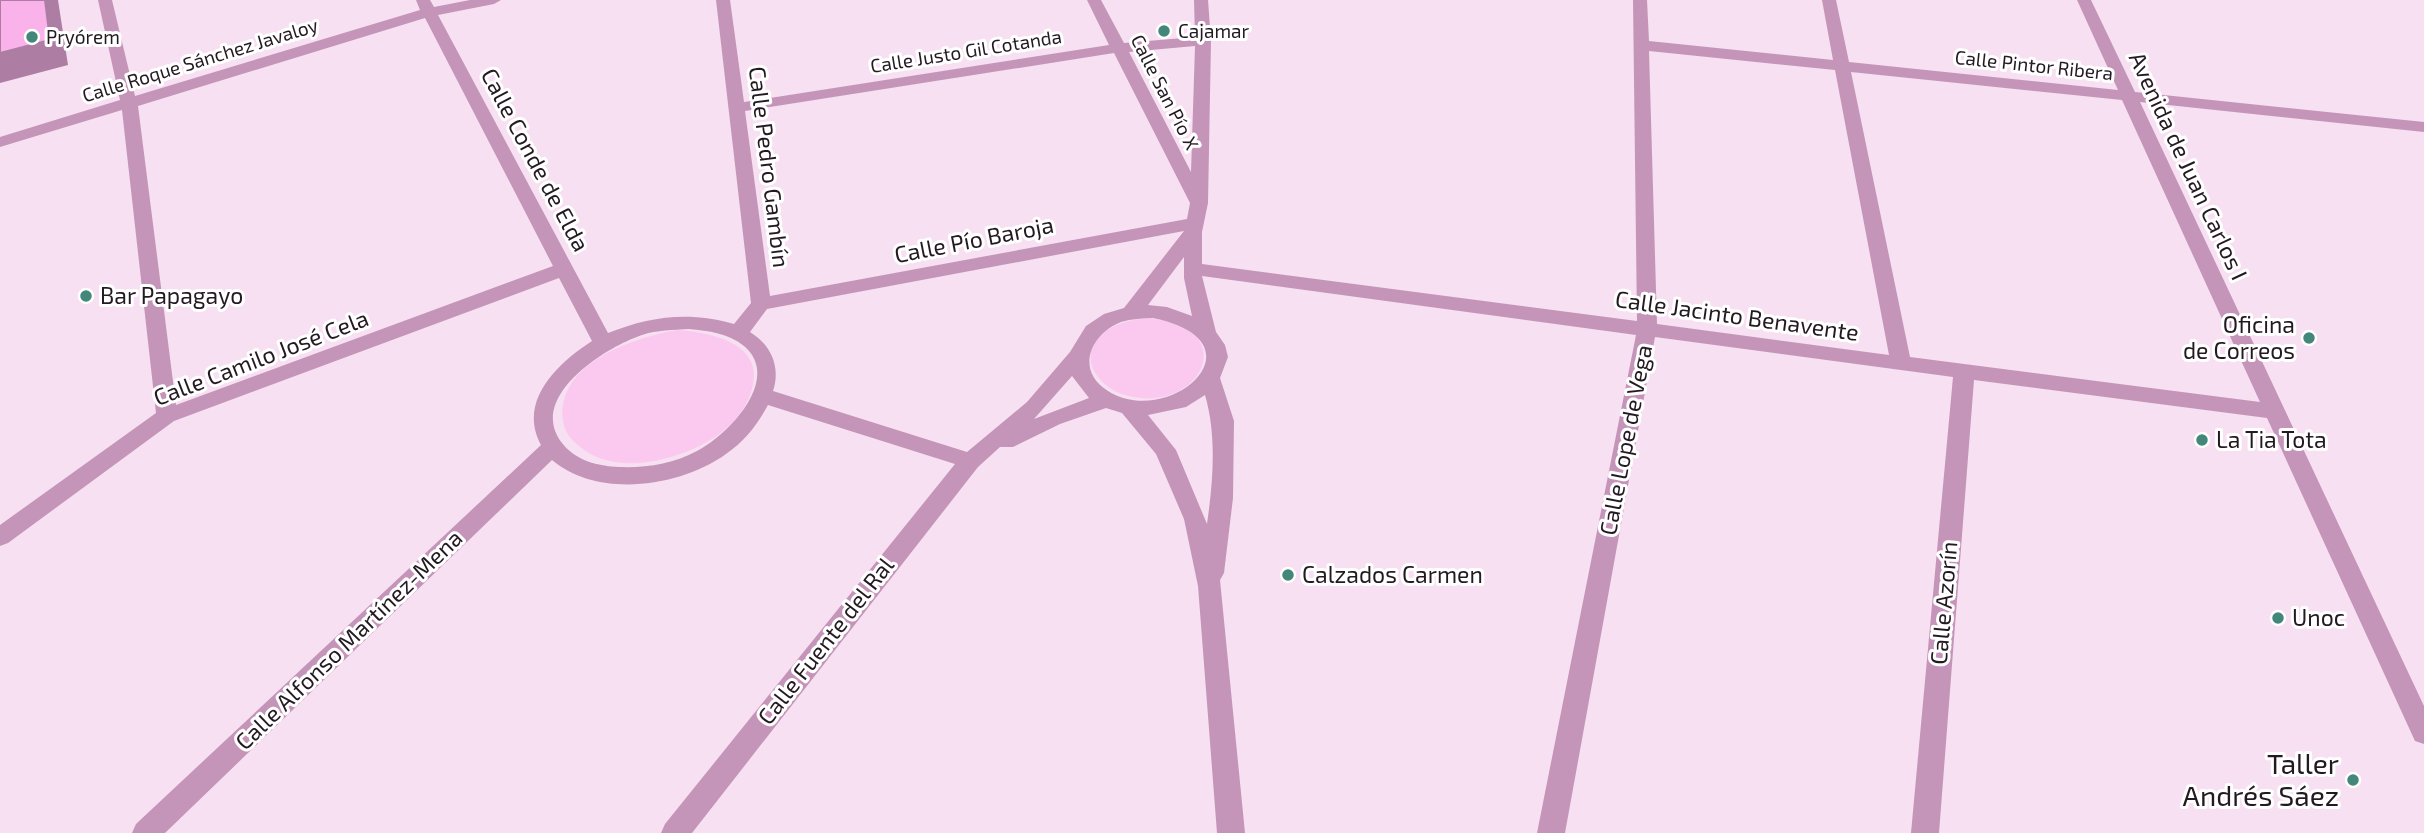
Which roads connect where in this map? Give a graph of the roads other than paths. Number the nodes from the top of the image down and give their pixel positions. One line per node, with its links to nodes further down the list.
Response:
1 (105, 0): 15 (street)
2 (494, 0): 9 (street, Calle Roque Sánchez Javaloy)
3 (723, 0): 16 (street, Calle Pedro Gambín)
4 (1094, 0): 12 (street, Calle San Pío X)
5 (1201, 0): 10 (street)
6 (1640, 0): 11 (street, Calle Lope de Vega)
7 (1829, 0): 13 (street)
8 (2084, 0): 14 (street, Avenida de Juan Carlos I)
9 (426, 6): 15 (street, Calle Roque Sánchez Javaloy); 21 (street, Calle Conde de Elda)
10 (1203, 41): 12 (street, Calle Justo Gil Cotanda); 19 (street)
11 (1640, 45): 13 (street, Calle Pintor Ribera); 25 (street, Calle Lope de Vega)
12 (1118, 48): 16 (street, Calle Justo Gil Cotanda); 19 (street, Calle San Pío X)
13 (1843, 65): 14 (street, Calle Pintor Ribera); 30 (street)
14 (2129, 97): 17 (street, Calle Pintor Ribera); 36 (street, Avenida de Juan Carlos I)
15 (129, 103): 18 (street, Calle Roque Sánchez Javaloy); 37 (street)
16 (736, 108): 23 (street, Calle Pedro Gambín)
17 (2424, 127)
18 (0, 142)
19 (1199, 203): 20 (street)
20 (1194, 228): 22 (street); 23 (street, Calle Pío Baroja); 24 (street)
21 (564, 269): 28 (street, Calle Conde de Elda); 37 (street, Calle Camilo José Cela)
22 (1193, 269): 25 (street, Calle Jacinto Benavente); 26 (street)
23 (761, 304): 27 (street)
24 (1131, 313): 26 (street); 29 (street)
25 (1647, 328): 30 (street, Calle Jacinto Benavente); 47 (street, Calle Lope de Vega)
26 (1206, 332): 32 (street)
27 (738, 333): 28 (street); 33 (street)
28 (603, 343): 38 (street)
29 (1077, 357): 34 (street); 39 (street, Calle Fuente del Ral)
30 (1901, 364): 31 (street, Calle Jacinto Benavente)
31 (1964, 373): 36 (street, Calle Jacinto Benavente); 48 (street, Calle Azorín)
32 (1210, 378): 35 (street); 41 (street)
33 (764, 396): 38 (street); 39 (street)
34 (1107, 400): 35 (street); 39 (street)
35 (1129, 407): 41 (street)
36 (2275, 411): 42 (street, Avenida de Juan Carlos I)
37 (167, 416): 40 (street, Calle Camilo José Cela)
38 (552, 447): 44 (street, Calle Alfonso Martínez-Mena)
39 (975, 457): 45 (street, Calle Fuente del Ral)
40 (0, 537)
41 (1210, 586): 46 (street)
42 (2413, 685): 43 (street, Avenida de Juan Carlos I)
43 (2424, 733)
44 (146, 833)
45 (675, 833)
46 (1231, 833)
47 (1551, 833)
48 (1925, 833)

